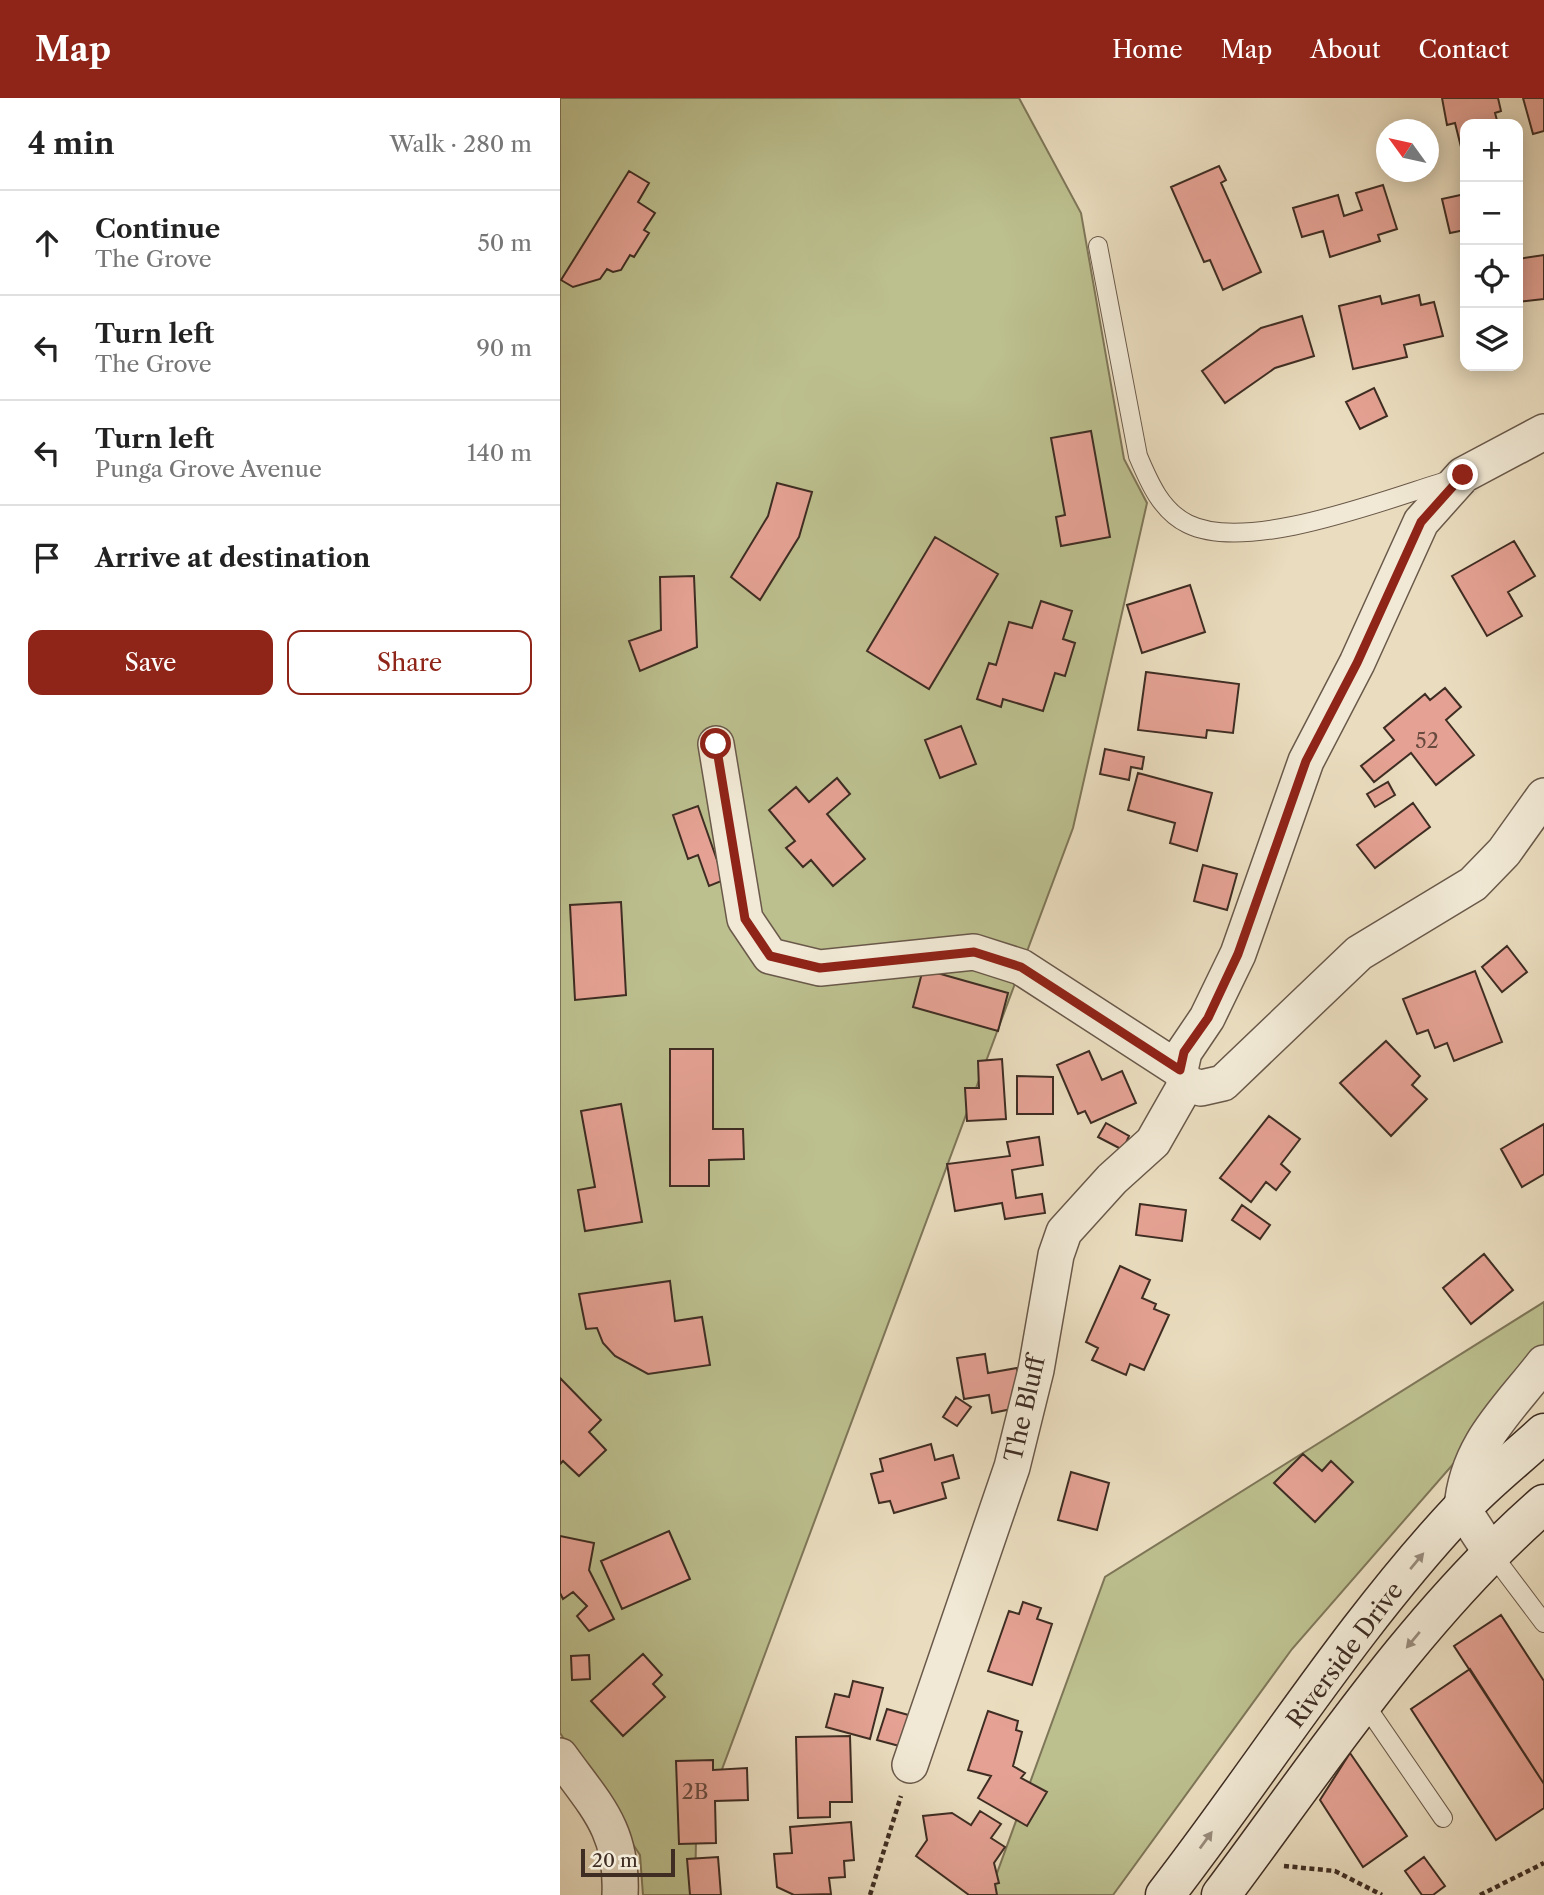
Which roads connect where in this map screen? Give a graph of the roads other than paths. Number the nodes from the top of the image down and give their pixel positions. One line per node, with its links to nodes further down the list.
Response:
1 (1098, 246): 3 (lane)
2 (1544, 432): 3 (street)
3 (1463, 475): 6 (street, The Bluff)
4 (716, 744): 6 (street)
5 (1544, 796): 6 (street)
6 (1183, 1077): 15 (street, The Bluff)
7 (1544, 1363): 10 (street)
8 (1544, 1433): 10 (main road, Riverside Drive)
9 (1544, 1504): 11 (main road, Riverside Drive)
10 (1462, 1508): 11 (street); 18 (main road, Riverside Drive, one-way to 10)
11 (1492, 1554): 12 (lane); 13 (main road, Riverside Drive, one-way to 13)
12 (1544, 1623)
13 (1364, 1703): 16 (lane); 19 (main road, Riverside Drive)
14 (560, 1756): 17 (street)
15 (910, 1765)
16 (1443, 1818)
17 (620, 1895)
18 (1166, 1895)
19 (1221, 1895)

